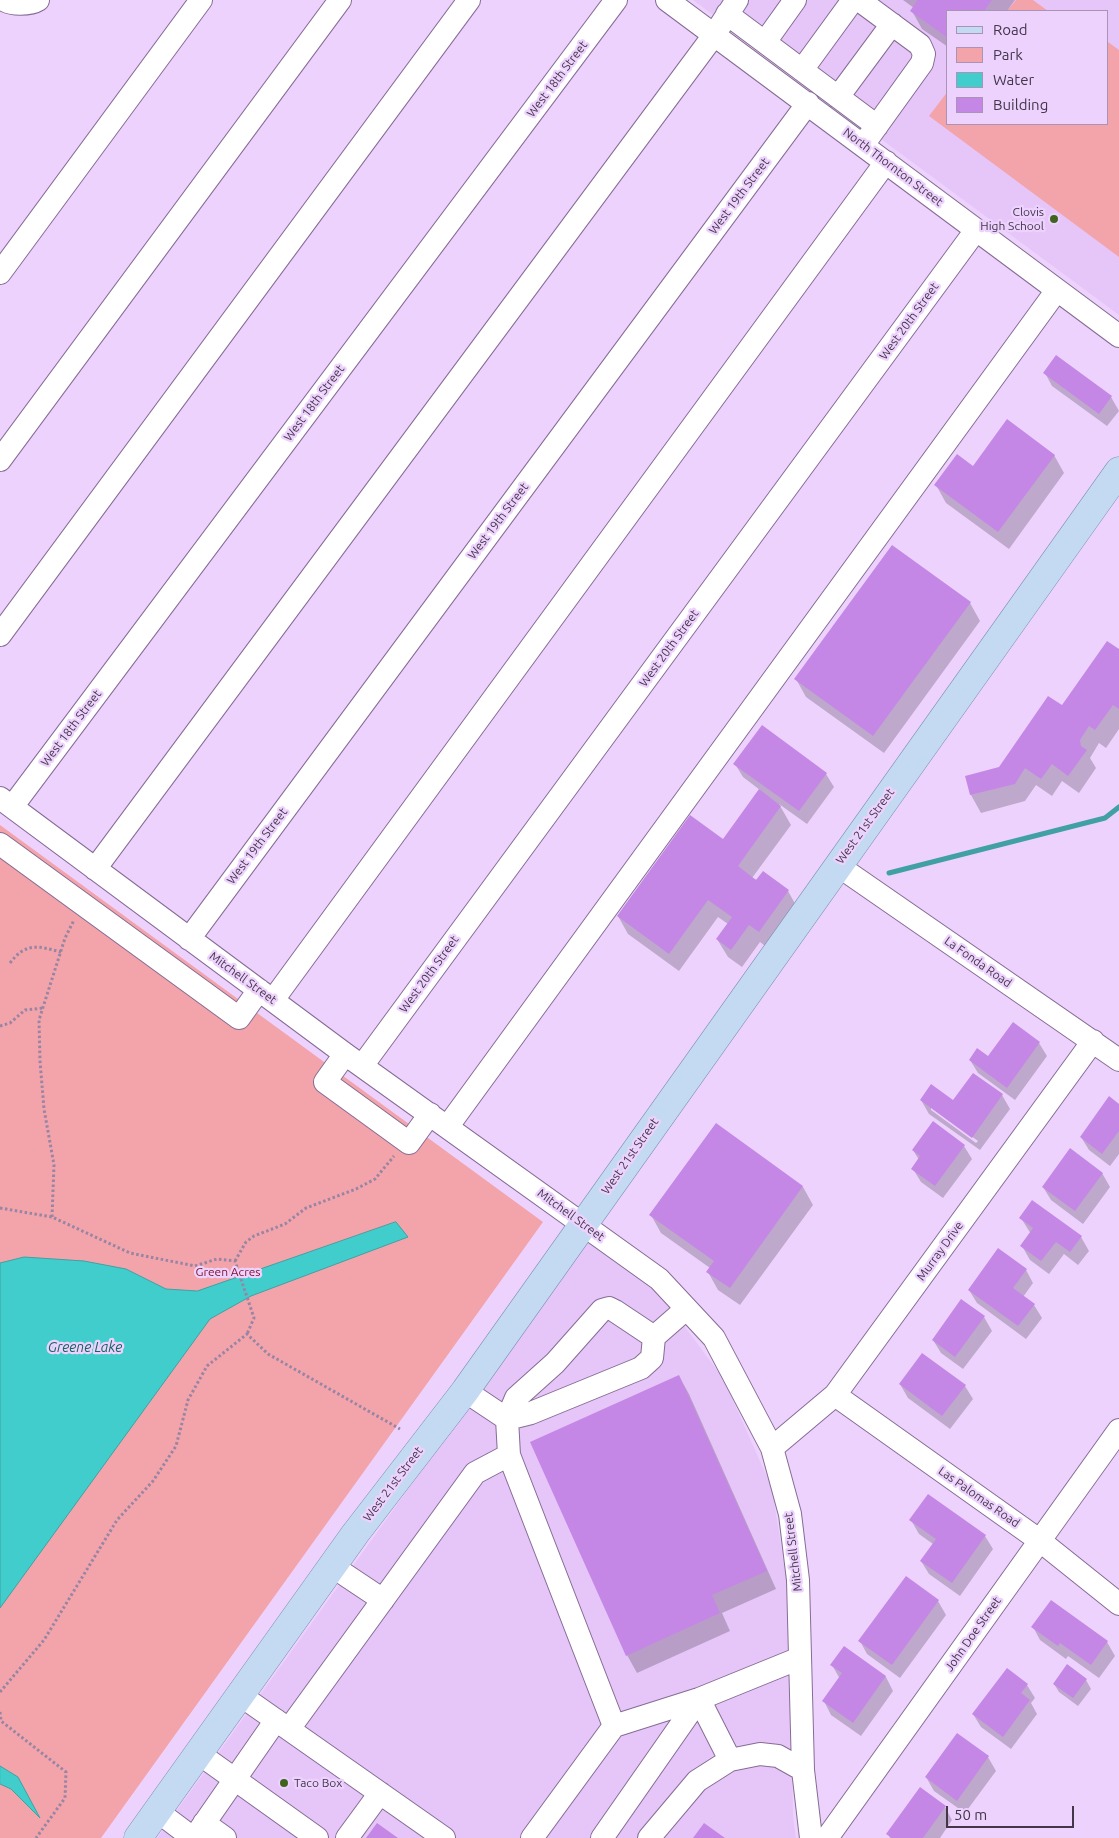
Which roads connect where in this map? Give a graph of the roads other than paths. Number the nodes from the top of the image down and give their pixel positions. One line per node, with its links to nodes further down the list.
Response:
1 (4, 0): 2 (street)
2 (38, 0)
3 (201, 0): 22 (street)
4 (340, 0): 25 (street)
5 (468, 0): 27 (street)
6 (616, 0): 28 (street, West 18th Street)
7 (667, 0): 13 (street, North Thornton Street)
8 (795, 0): 14 (street)
9 (853, 0): 15 (street)
10 (859, 0): 12 (street)
11 (732, 7): 13 (street); 14 (street)
12 (892, 24): 16 (street); 18 (street)
13 (714, 35): 17 (street, North Thornton Street); 31 (street)
14 (765, 42): 15 (street)
15 (802, 70): 16 (street)
16 (838, 97): 18 (street)
17 (808, 103): 19 (street, North Thornton Street); 32 (street, West 19th Street)
18 (877, 126): 19 (street)
19 (864, 145): 20 (street, North Thornton Street)
20 (886, 162): 21 (street, North Thornton Street); 33 (street)
21 (976, 230): 23 (street, North Thornton Street); 35 (street, West 20th Street)
22 (0, 273)
23 (1057, 290): 24 (street, North Thornton Street); 37 (street)
24 (1119, 336)
25 (0, 460)
26 (1119, 471): 30 (main road, West 21st Street)
27 (0, 635)
28 (6, 803): 31 (street, Mitchell Street)
29 (0, 844): 33 (street)
30 (837, 865): 34 (street, La Fonda Road); 38 (main road, West 21st Street)
31 (95, 869): 32 (street, Mitchell Street)
32 (189, 939): 33 (street, Mitchell Street)
33 (266, 995): 35 (street, Mitchell Street)
34 (1093, 1042): 36 (street, La Fonda Road); 42 (street, Murray Drive)
35 (353, 1060): 37 (street, Mitchell Street); 37 (street, West 20th Street)
36 (1119, 1060)
37 (439, 1120): 38 (street, Mitchell Street)
38 (582, 1223): 39 (street, Mitchell Street); 41 (main road, West 21st Street)
39 (686, 1308): 40 (street); 45 (street, Mitchell Street)
40 (654, 1337): 43 (street); 43 (street)
41 (465, 1391): 43 (street); 48 (main road, West 21st Street)
42 (835, 1395): 45 (street, Murray Drive); 47 (street, Las Palomas Road)
43 (507, 1419): 46 (street)
44 (1119, 1430): 47 (street, John Doe Street)
45 (772, 1448): 51 (street, Mitchell Street)
46 (509, 1455): 49 (street); 55 (street)
47 (1039, 1540): 50 (street, Las Palomas Road); 72 (street, John Doe Street)
48 (332, 1566): 49 (street); 52 (main road, West 21st Street)
49 (383, 1600): 54 (street)
50 (1119, 1604)
51 (800, 1658): 53 (street); 58 (street, Mitchell Street)
52 (240, 1695): 54 (street); 56 (main road, West 21st Street)
53 (699, 1699): 55 (street); 57 (street); 69 (street)
54 (283, 1724): 59 (street); 60 (street)
55 (614, 1726): 68 (street)
56 (198, 1753): 59 (street); 61 (main road, West 21st Street)
57 (730, 1760): 58 (street); 70 (street)
58 (803, 1770): 71 (street, Mitchell Street)
59 (234, 1780): 62 (street); 65 (street)
60 (380, 1793): 66 (street); 67 (street)
61 (156, 1811): 62 (street); 63 (main road, West 21st Street)
62 (197, 1833): 64 (street)
63 (138, 1838)
64 (225, 1838)
65 (317, 1838)
66 (347, 1838)
67 (444, 1838)
68 (532, 1838)
69 (602, 1838)
70 (648, 1838)
71 (811, 1838)
72 (828, 1838)

